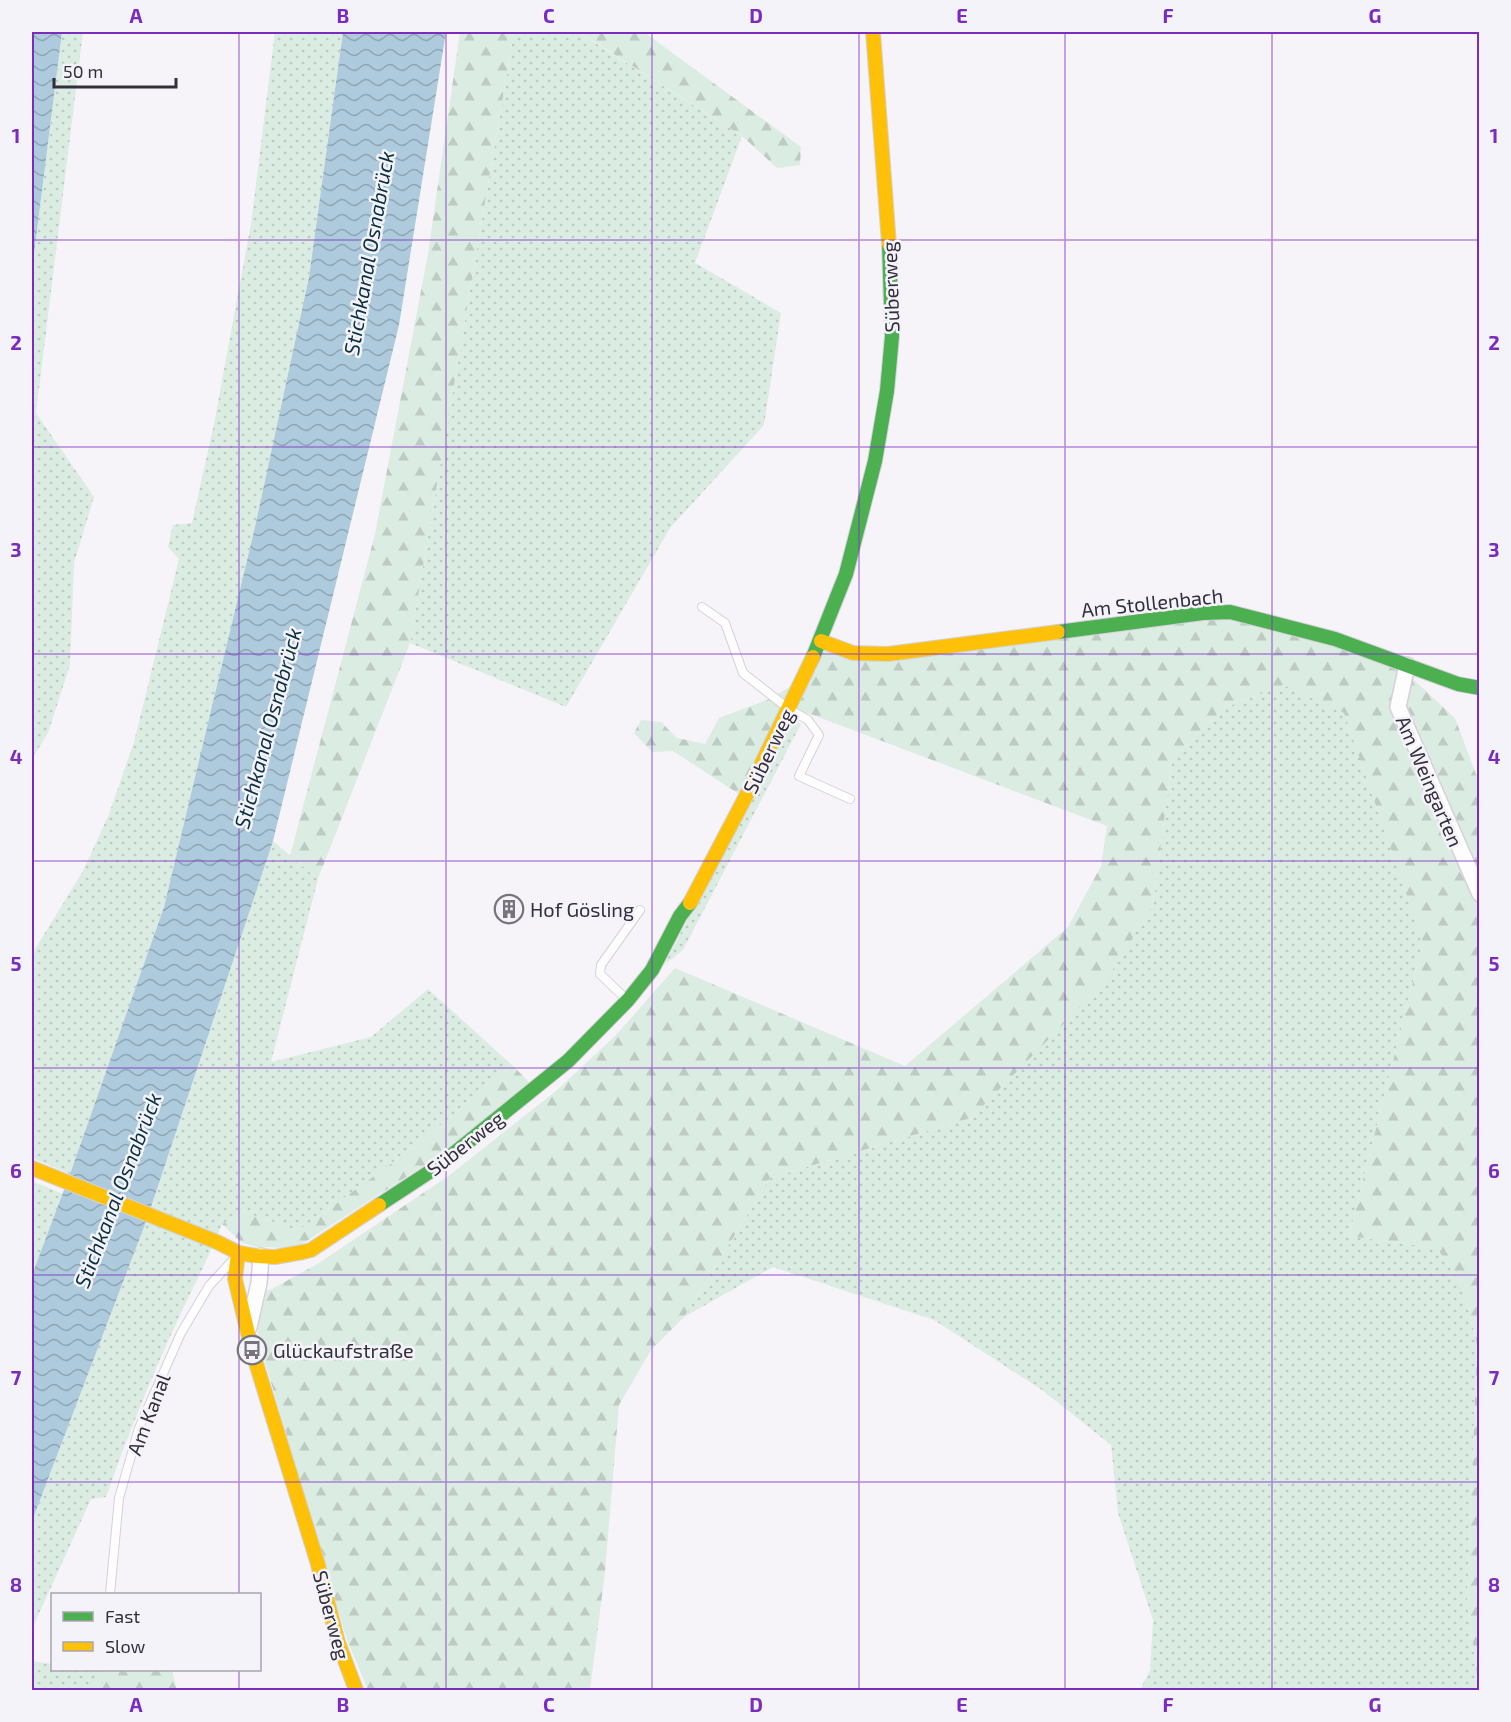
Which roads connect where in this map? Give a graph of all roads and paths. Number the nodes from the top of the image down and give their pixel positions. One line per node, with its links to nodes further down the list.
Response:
1 (873, 32): 3 (street, Süberweg)
2 (702, 607): 6 (lane)
3 (821, 642): 4 (street, Am Stollenbach); 6 (street, Süberweg)
4 (1407, 664): 5 (street, Am Stollenbach); 8 (street, Am Weingarten)
5 (1479, 688)
6 (789, 709): 7 (lane); 10 (street, Süberweg)
7 (849, 799)
8 (1479, 894)
9 (640, 910): 10 (lane)
10 (628, 1000): 13 (street, Süberweg)
11 (32, 1168): 12 (street)
12 (238, 1253): 13 (street, Süberweg); 14 (street, Süberweg); 15 (lane, Am Kanal)
13 (261, 1256): 14 (street, Süberweg)
14 (248, 1333): 16 (street, Süberweg)
15 (110, 1593)
16 (356, 1690)

